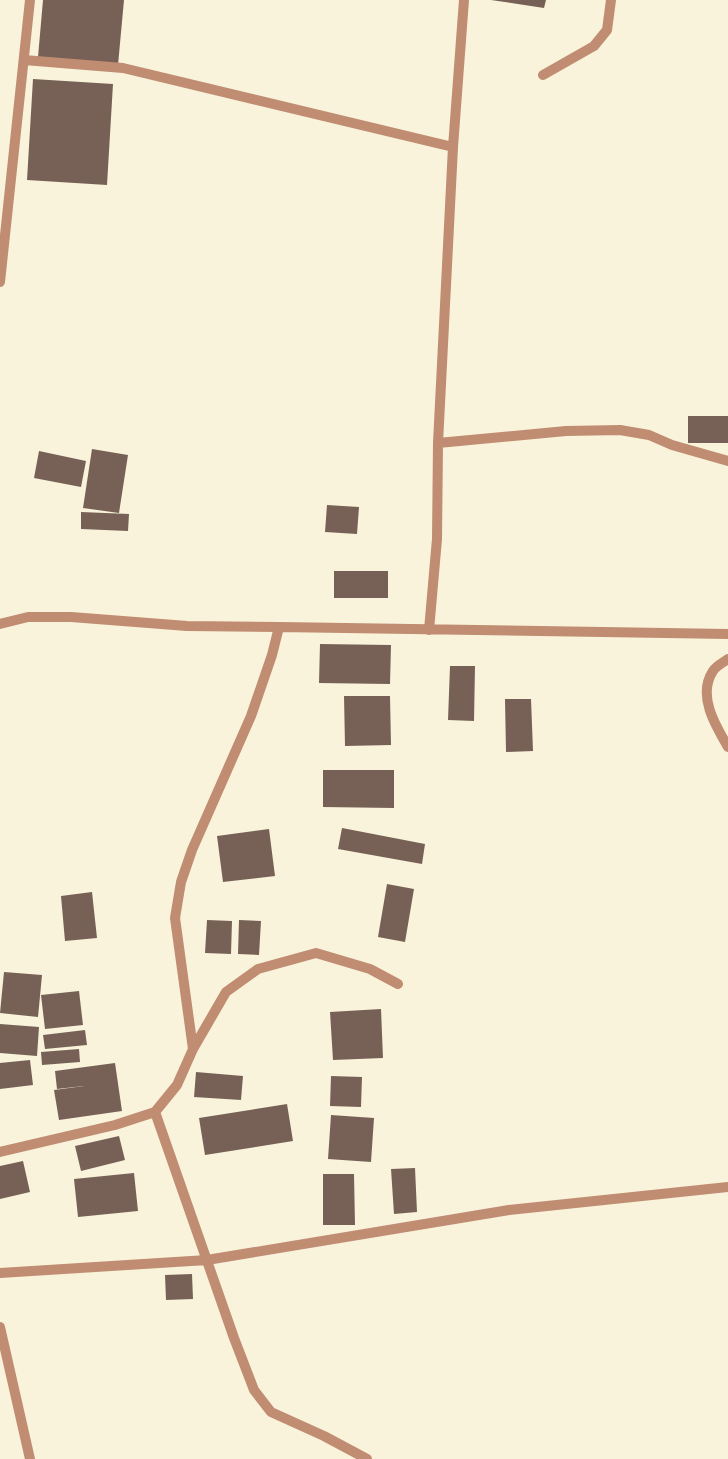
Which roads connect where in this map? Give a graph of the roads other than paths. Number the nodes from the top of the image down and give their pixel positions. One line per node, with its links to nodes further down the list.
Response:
1 (30, 0): 4 (street)
2 (464, 0): 6 (street)
3 (611, 0): 5 (street)
4 (24, 60): 6 (street); 7 (street)
5 (543, 75)
6 (453, 147): 8 (street)
7 (0, 282)
8 (438, 443): 9 (street); 12 (street)
9 (728, 461)
10 (0, 624): 11 (street)
11 (279, 627): 12 (street); 17 (street)
12 (430, 630): 13 (street)
13 (728, 634)
14 (728, 659): 15 (street)
15 (728, 747)
16 (398, 984): 17 (street)
17 (193, 1049): 18 (street)
18 (155, 1112): 19 (street); 21 (street)
19 (0, 1152)
20 (728, 1187): 21 (street)
21 (207, 1260): 22 (street); 25 (street)
22 (0, 1273)
23 (0, 1327): 24 (street)
24 (30, 1459)
25 (367, 1459)

